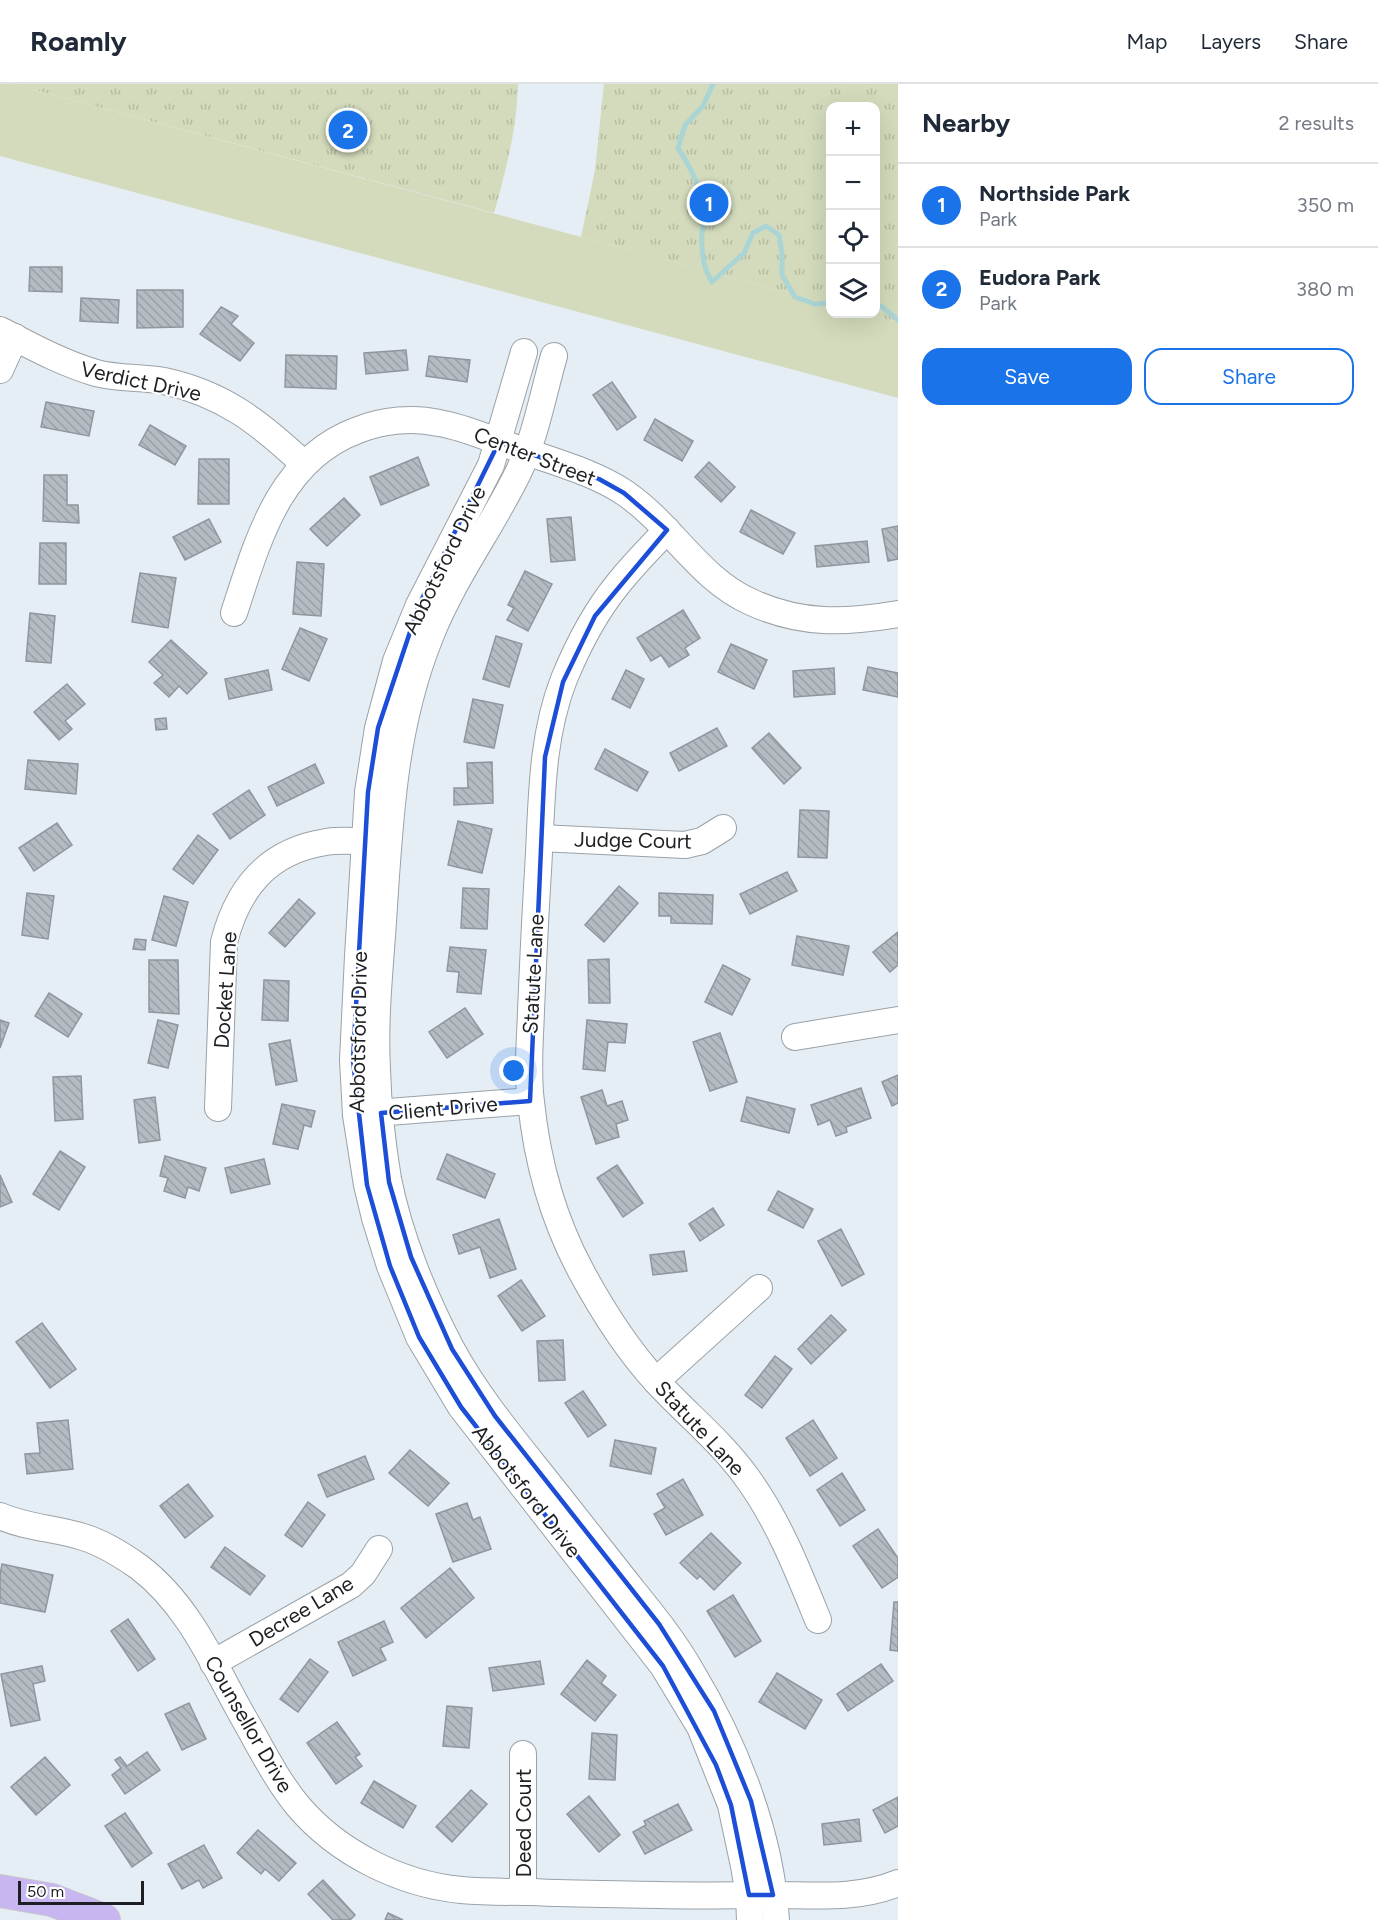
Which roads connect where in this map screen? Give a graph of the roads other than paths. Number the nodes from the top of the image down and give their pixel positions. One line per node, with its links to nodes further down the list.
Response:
1 (7, 334): 4 (street); 7 (street, Verdict Drive)
2 (524, 352): 5 (street, Abbotsford Drive)
3 (554, 356): 6 (street, Abbotsford Drive)
4 (0, 370)
5 (499, 442): 6 (street, Center Street); 7 (street, Center Street); 13 (street, Abbotsford Drive)
6 (527, 452): 8 (street, Center Street); 13 (street, Abbotsford Drive)
7 (304, 464): 9 (street, Center Street)
8 (667, 530): 10 (street, Center Street); 12 (street, Statute Lane)
9 (234, 613)
10 (898, 615)
11 (723, 828): 12 (street, Judge Court)
12 (540, 838): 16 (street, Statute Lane)
13 (377, 842): 17 (street, Docket Lane); 18 (street, Abbotsford Drive)
14 (898, 1020): 15 (street)
15 (795, 1037)
16 (530, 1101): 18 (street, Client Drive); 20 (street, Statute Lane)
17 (218, 1108)
18 (368, 1114): 29 (street, Abbotsford Drive)
19 (759, 1288): 20 (street)
20 (656, 1381): 23 (street, Statute Lane)
21 (0, 1516): 24 (street, Counsellor Drive)
22 (379, 1549): 24 (street, Decree Lane)
23 (818, 1620)
24 (213, 1663): 28 (street, Counsellor Drive)
25 (523, 1754): 28 (street, Deed Court)
26 (898, 1883): 29 (street, Counsellor Drive)
27 (0, 1891): 30 (main road)
28 (523, 1892): 29 (street, Counsellor Drive)
29 (762, 1908)
30 (104, 1920)

